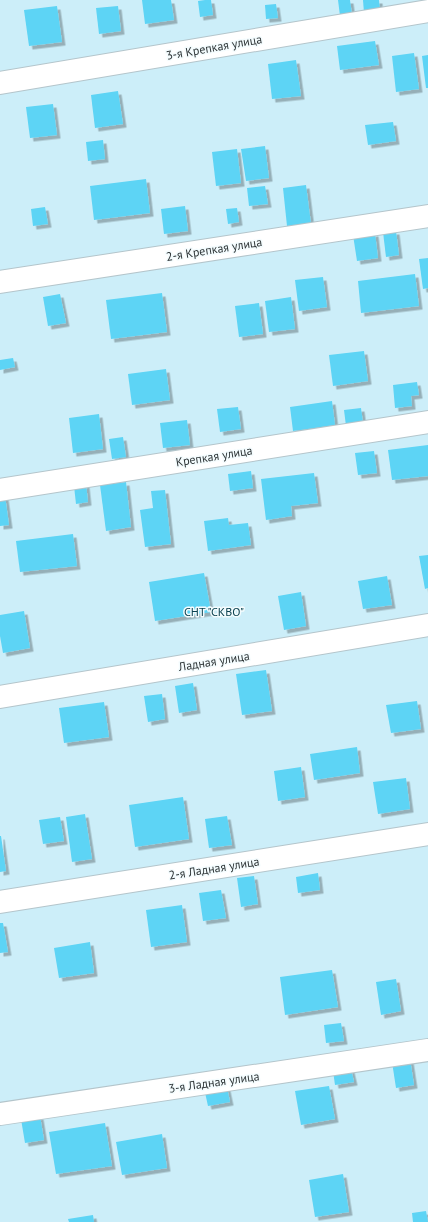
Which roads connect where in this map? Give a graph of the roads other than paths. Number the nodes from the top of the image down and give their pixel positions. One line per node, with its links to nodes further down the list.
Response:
1 (428, 11): 2 (lane, 3-я Крепкая улица)
2 (0, 83)
3 (428, 216): 4 (lane, 2-я Крепкая улица)
4 (0, 282)
5 (428, 422): 6 (lane, Крепкая улица)
6 (0, 490)
7 (428, 625): 8 (lane, Ладная улица)
8 (0, 697)
9 (428, 834): 10 (lane, 2-я Ладная улица)
10 (0, 902)
11 (428, 1050): 12 (lane, 3-я Ладная улица)
12 (0, 1114)

